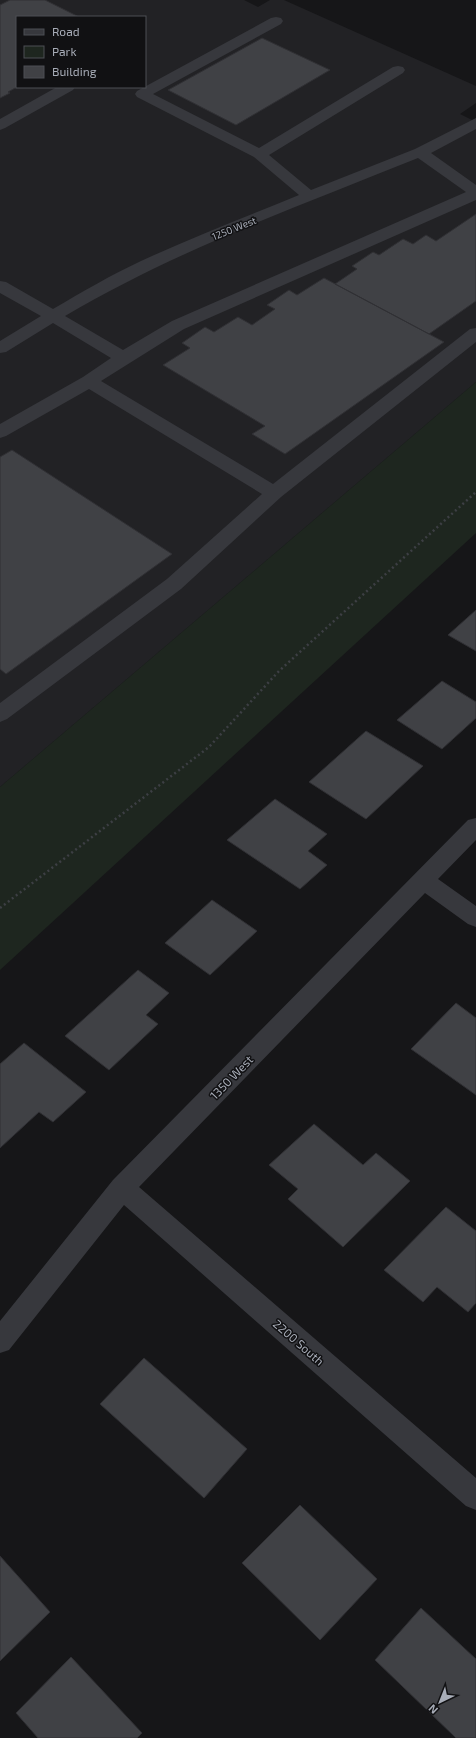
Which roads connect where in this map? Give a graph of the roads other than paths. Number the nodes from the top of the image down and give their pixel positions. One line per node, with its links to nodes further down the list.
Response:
1 (276, 21): 7 (street)
2 (398, 70): 7 (street)
3 (66, 88): 5 (street)
4 (476, 124): 6 (street, 1250 West)
5 (0, 125)
6 (420, 152): 8 (street); 9 (street, 1250 West)
7 (258, 154): 9 (street)
8 (476, 193): 14 (street)
9 (310, 197): 11 (street, 1250 West)
10 (0, 286): 11 (street)
11 (52, 317): 13 (street, 1250 West); 14 (street)
12 (476, 333): 17 (street)
13 (0, 348)
14 (123, 358): 15 (street)
15 (89, 381): 16 (street); 17 (street)
16 (0, 432)
17 (274, 493): 18 (street)
18 (0, 714)
19 (476, 826): 20 (street, 1350 West)
20 (423, 880): 21 (street); 22 (street, 1350 West)
21 (476, 918)
22 (122, 1188): 23 (street, 1350 West); 24 (street, 2200 South)
23 (0, 1341)
24 (476, 1496)

